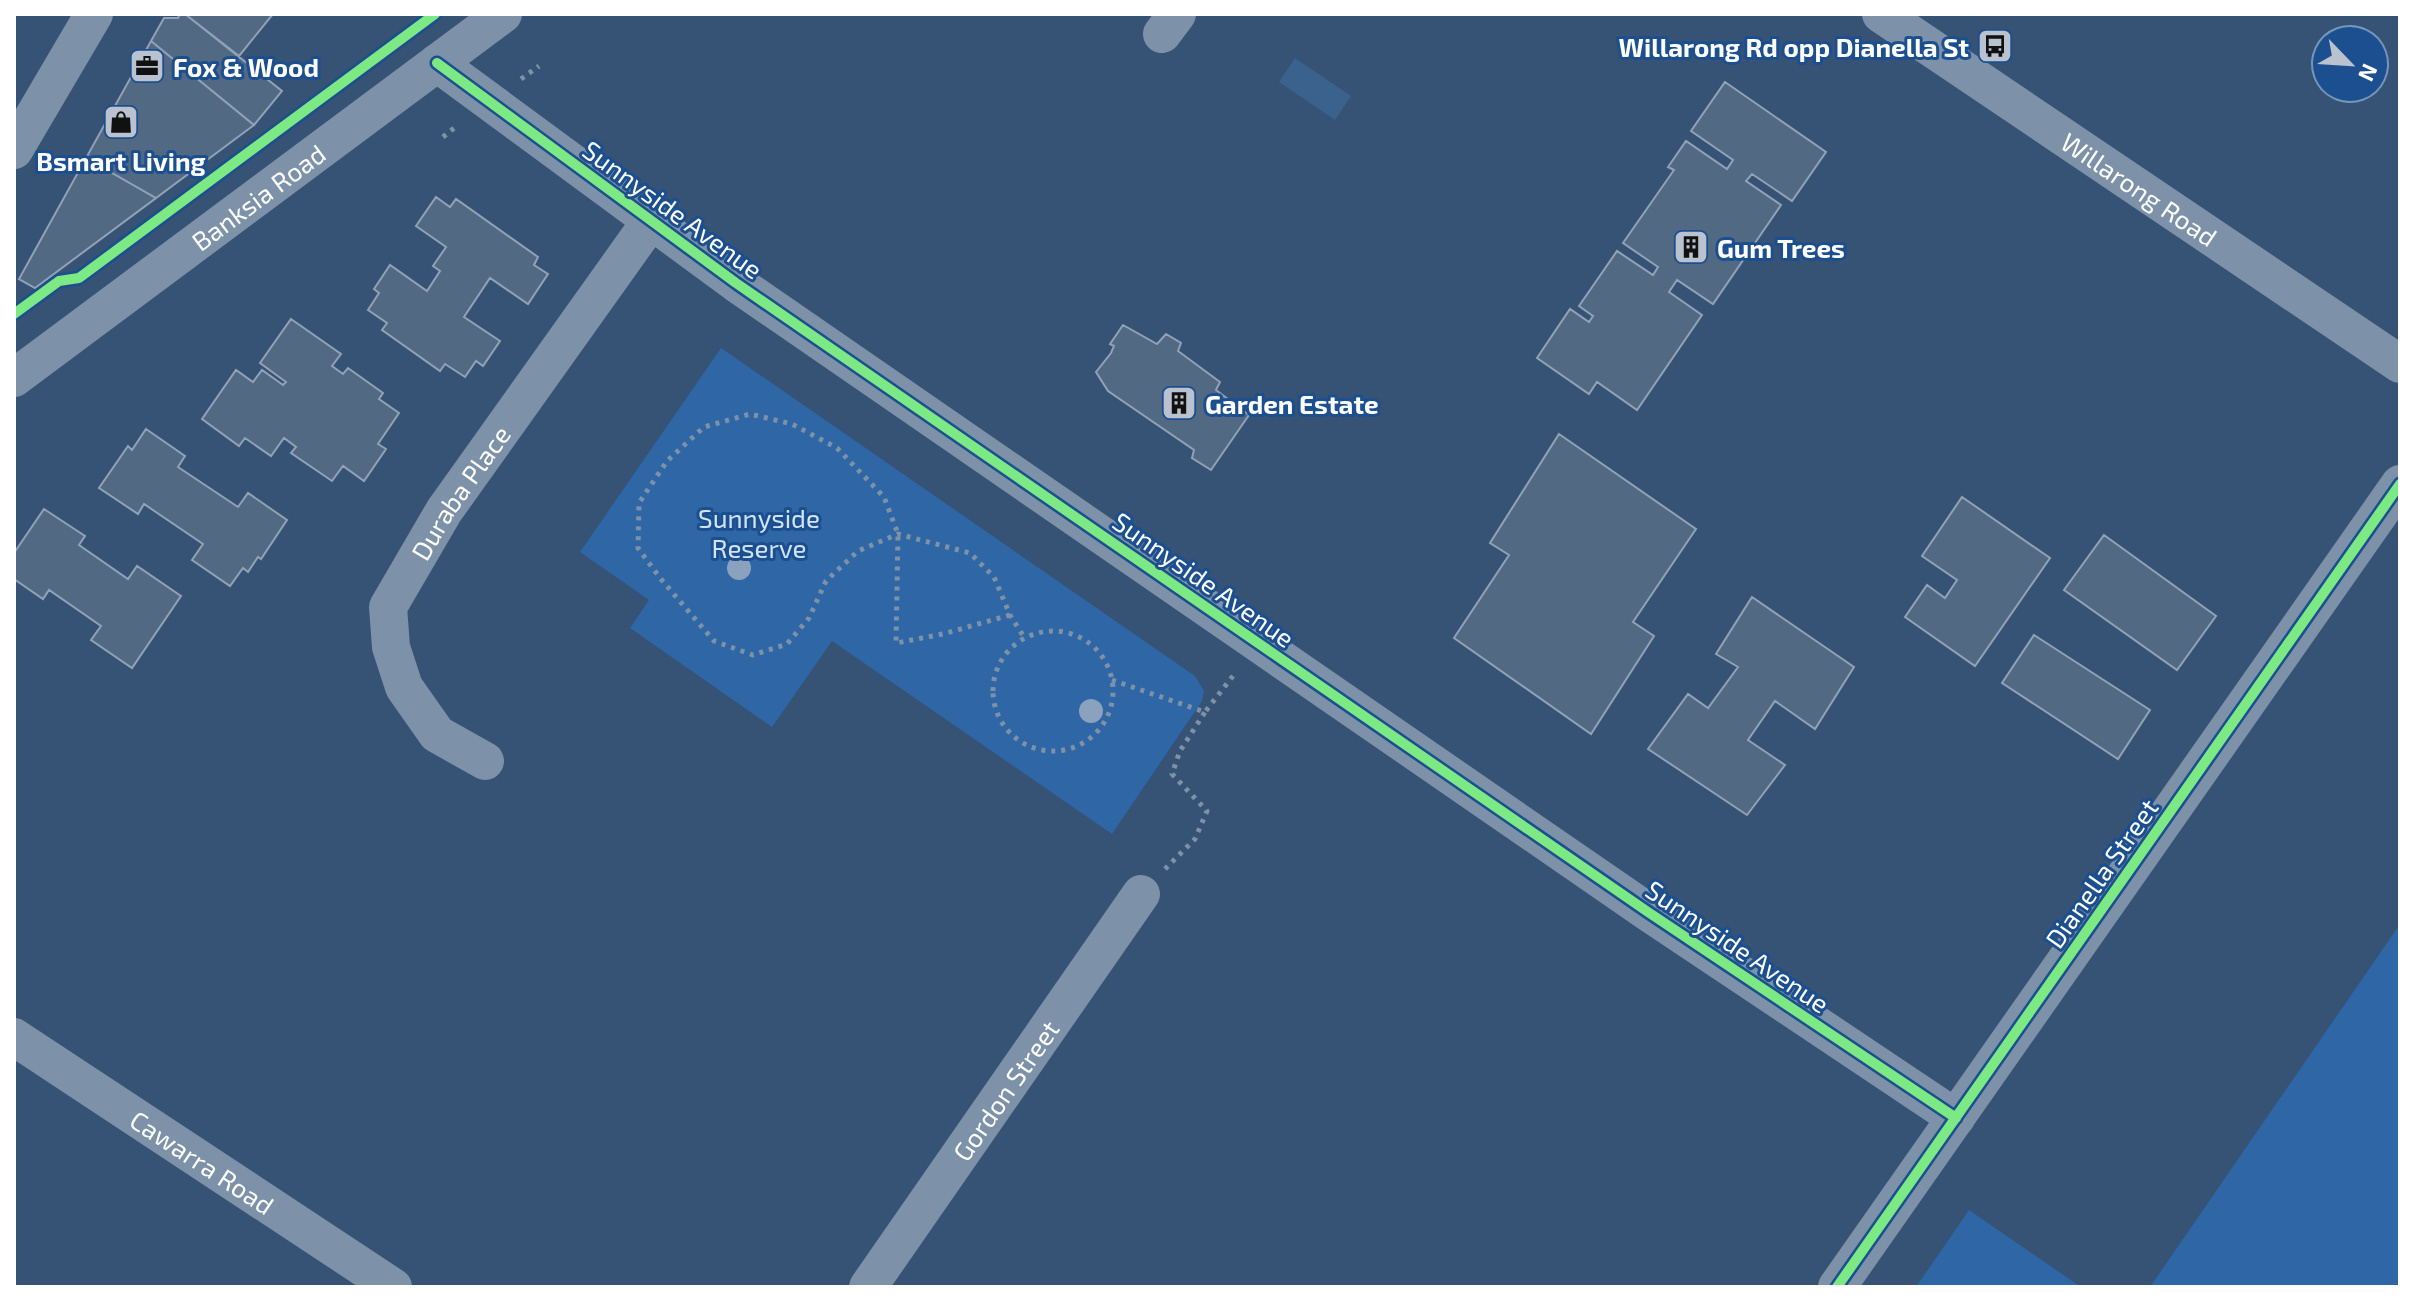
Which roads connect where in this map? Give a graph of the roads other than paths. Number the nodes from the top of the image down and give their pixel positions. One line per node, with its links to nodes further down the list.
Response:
1 (94, 14): 5 (street)
2 (503, 14): 4 (street, Banksia Road)
3 (1881, 14): 7 (street, Willarong Road)
4 (437, 63): 6 (street, Sunnyside Avenue); 8 (street, Banksia Road)
5 (14, 150)
6 (650, 222): 10 (street, Duraba Place); 13 (street, Sunnyside Avenue)
7 (2400, 364)
8 (14, 378)
9 (2400, 484): 13 (street, Dianella Street)
10 (485, 761)
11 (1141, 894): 15 (street, Gordon Street)
12 (14, 1037): 14 (street, Cawarra Road)
13 (1956, 1118): 16 (street, Dianella Street)
14 (393, 1287)
15 (868, 1287)
16 (1837, 1287)

